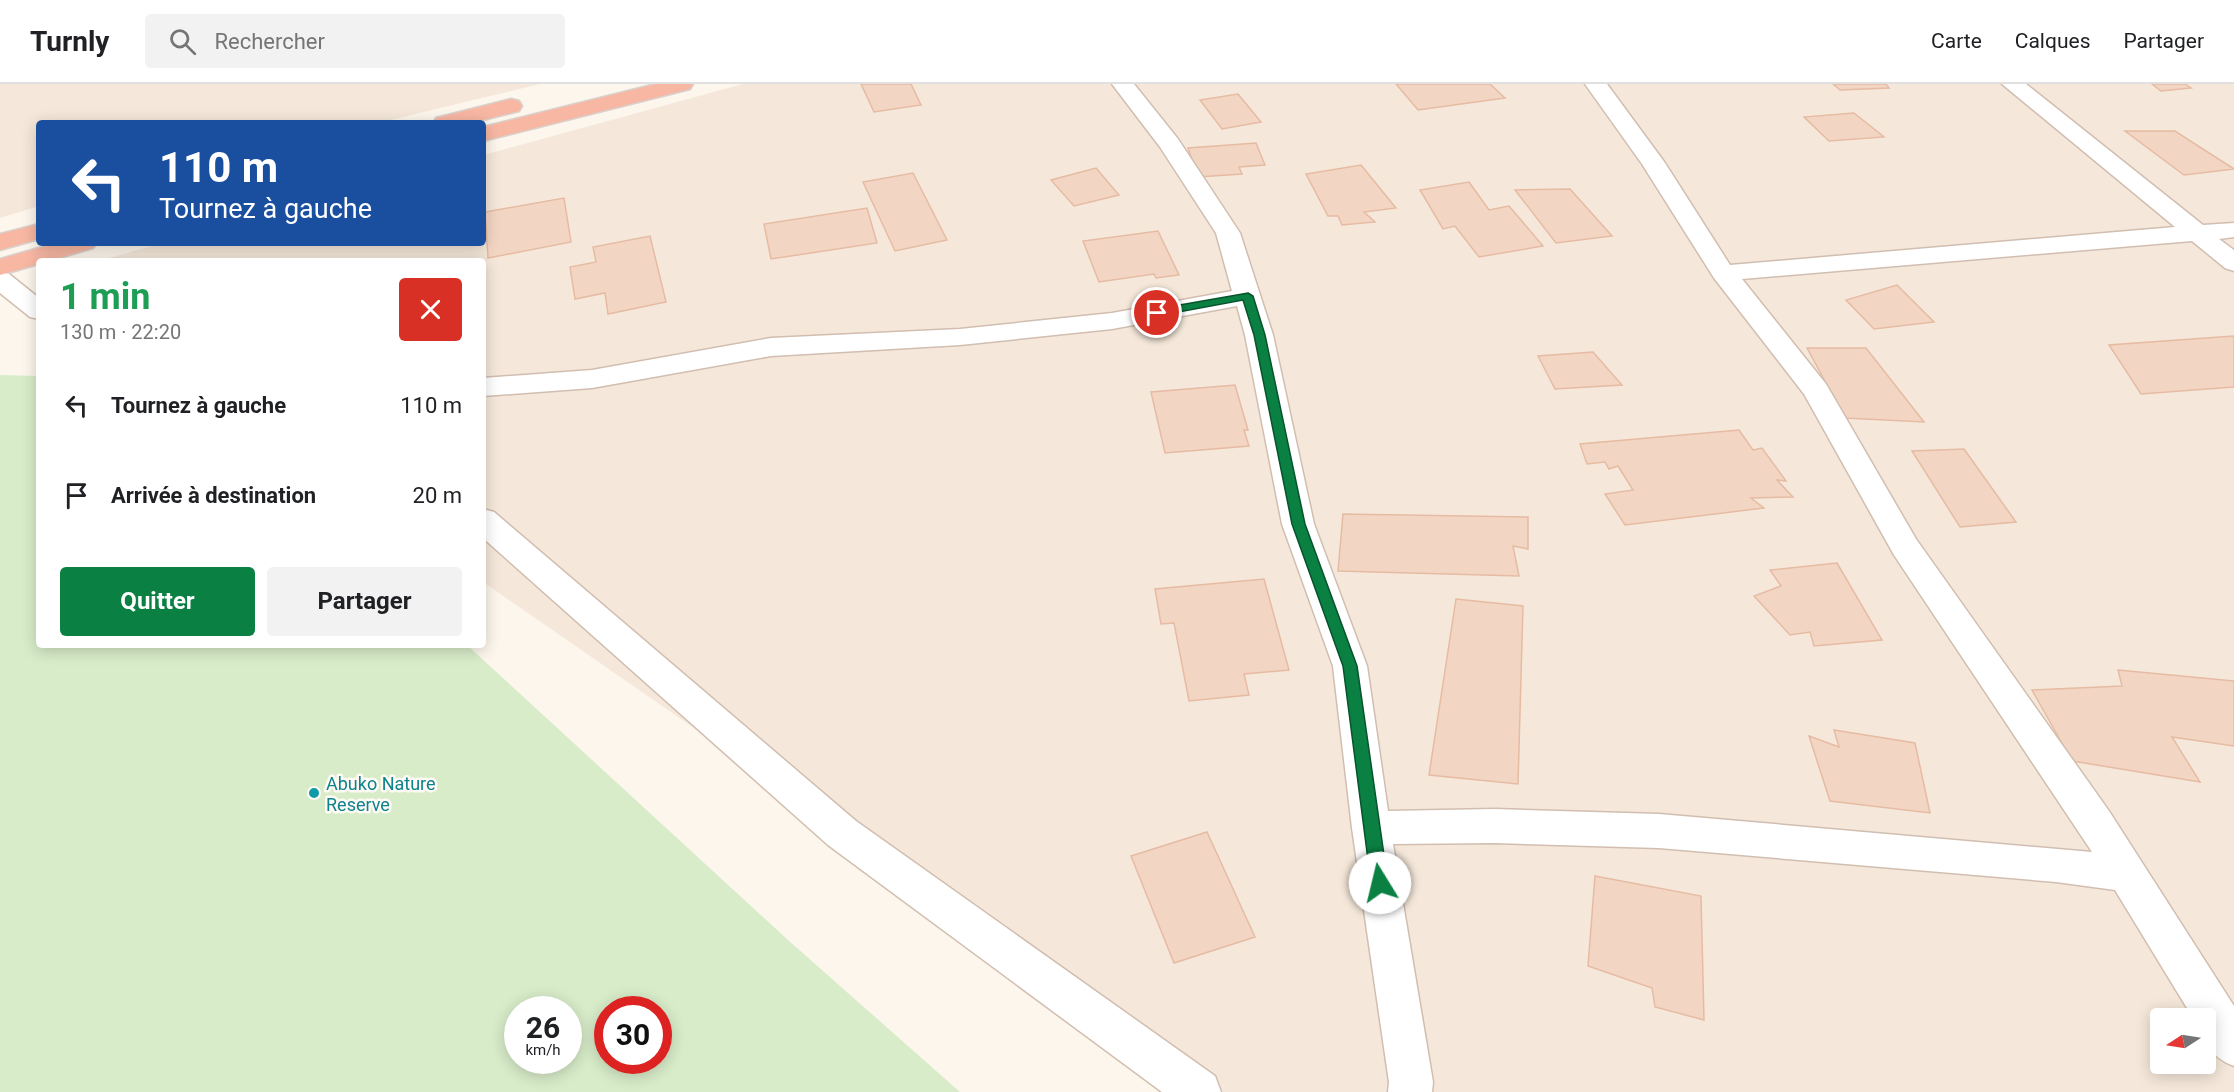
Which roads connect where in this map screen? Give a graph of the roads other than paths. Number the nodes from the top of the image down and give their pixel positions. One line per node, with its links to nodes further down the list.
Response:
1 (600, 84): 6 (highway)
2 (682, 84): 7 (highway)
3 (1123, 84): 17 (street)
4 (1596, 84): 15 (street)
5 (2013, 84): 10 (street)
6 (456, 120)
7 (486, 133)
8 (2234, 230): 10 (street)
9 (36, 232): 11 (highway)
10 (2198, 233): 13 (street); 15 (street)
11 (0, 242)
12 (74, 246): 14 (highway)
13 (2234, 263)
14 (0, 267)
15 (1723, 273): 22 (street)
16 (0, 280): 18 (street)
17 (1248, 296): 19 (street); 21 (street)
18 (36, 309)
19 (486, 387)
20 (486, 523): 24 (street)
21 (1371, 828): 22 (street); 25 (street)
22 (2126, 873): 23 (street)
23 (2234, 1045)
24 (1199, 1092)
25 (1410, 1092)

